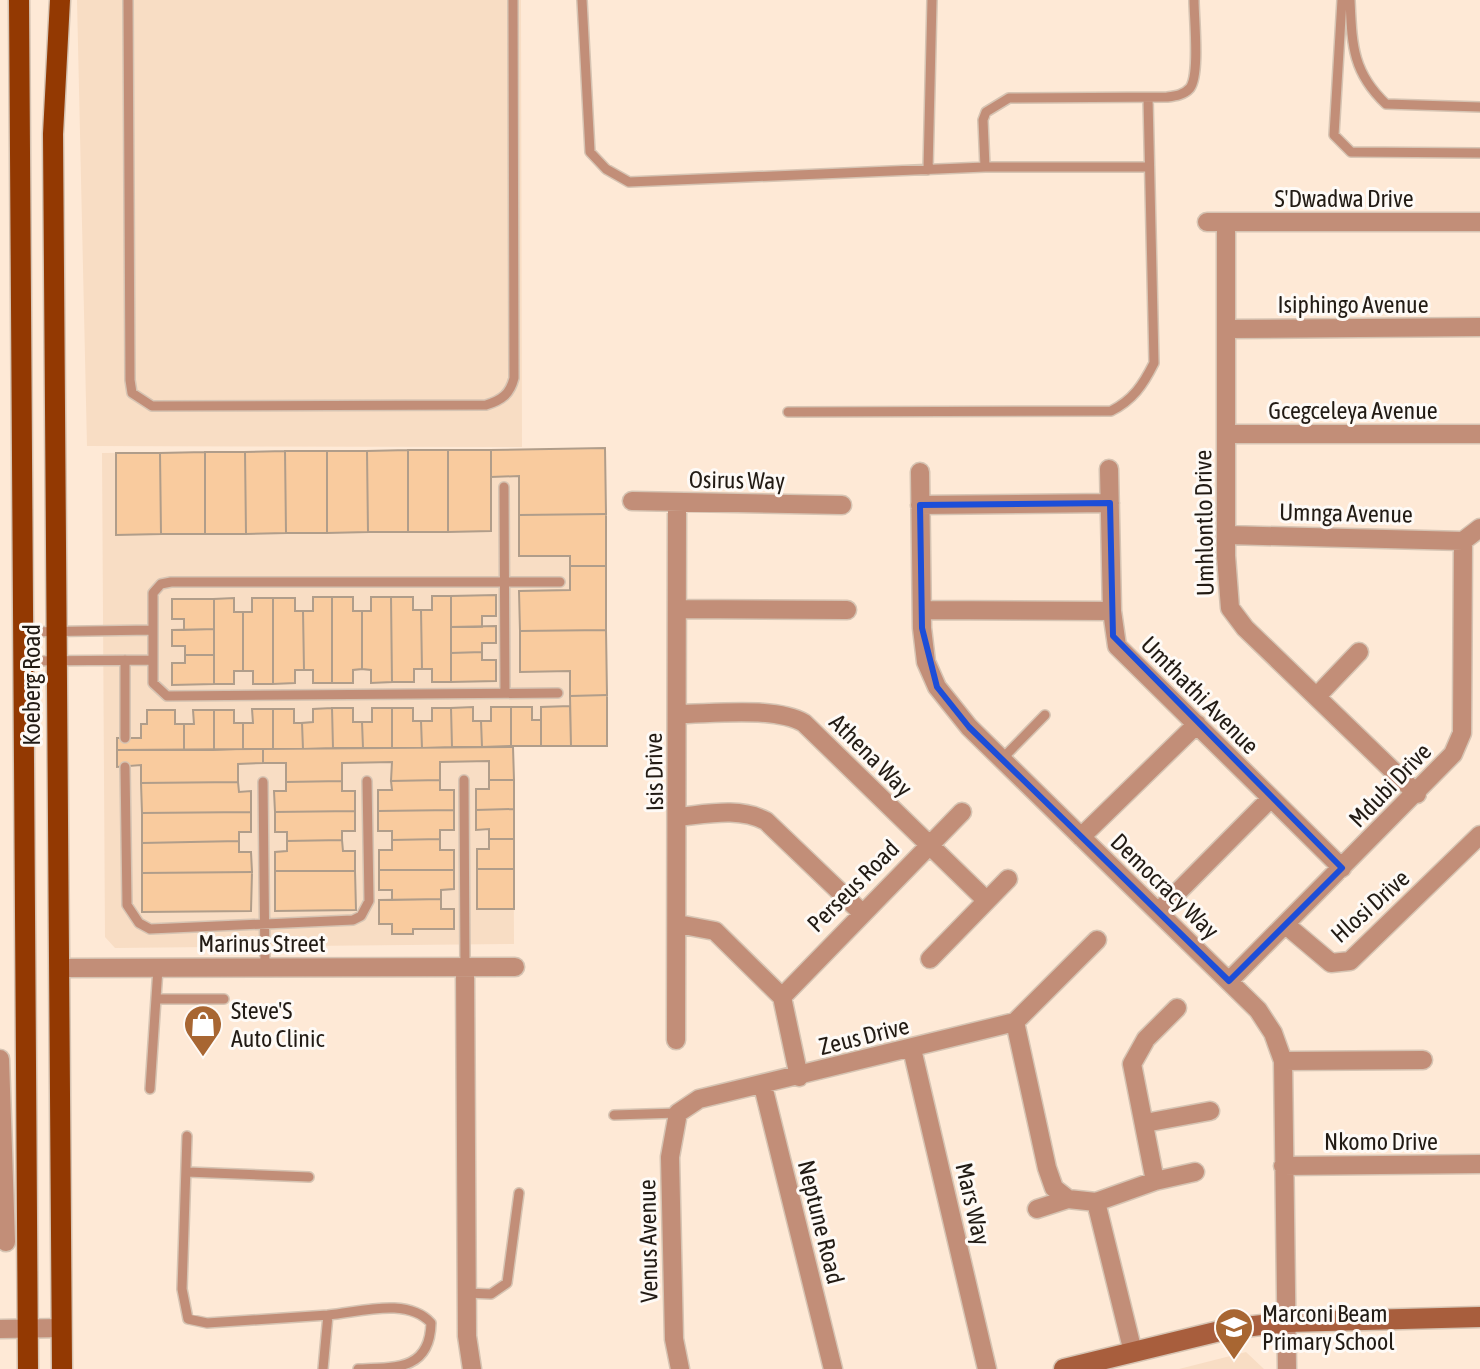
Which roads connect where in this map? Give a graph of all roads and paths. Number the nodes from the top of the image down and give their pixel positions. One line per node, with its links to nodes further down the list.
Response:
1 (19, 0): 42 (main road, Koeberg Road)
2 (60, 0): 41 (main road, Koeberg Road)
3 (128, 0): 4 (lane)
4 (513, 0)
5 (582, 0): 15 (lane)
6 (932, 0): 15 (lane)
7 (1194, 0): 10 (lane)
8 (1342, 0): 12 (lane)
9 (1350, 0): 11 (lane)
10 (1148, 98): 13 (lane); 14 (lane)
11 (1480, 107)
12 (1480, 153)
13 (985, 167): 14 (lane); 15 (lane)
14 (1149, 167): 20 (lane)
15 (928, 170)
16 (1216, 222): 17 (street, S'Dwadwa Drive); 19 (street, Umhlontlo Drive)
17 (1480, 222)
18 (1480, 327): 19 (street, Isiphingo Avenue)
19 (1226, 329): 21 (street, Umhlontlo Drive)
20 (788, 412)
21 (1227, 434): 22 (street, Gcegceleya Avenue); 32 (street, Umhlontlo Drive)
22 (1480, 434)
23 (1109, 469): 28 (street, Umthathi Avenue)
24 (920, 472): 30 (street, Democracy Way)
25 (504, 487): 34 (lane)
26 (632, 501): 27 (street, Osirus Way)
27 (677, 503): 29 (street, Osirus Way); 36 (street, Isis Drive)
28 (1110, 503): 30 (street); 39 (street, Umthathi Avenue)
29 (842, 505)
30 (920, 505): 38 (street, Democracy Way)
31 (1480, 528): 33 (street)
32 (1227, 535): 33 (street, Umnga Avenue); 50 (street, Umhlontlo Drive)
33 (1463, 541): 60 (street, Mdubi Drive)
34 (505, 582): 35 (lane); 40 (lane); 48 (lane)
35 (560, 582)
36 (678, 609): 37 (street); 51 (street, Isis Drive)
37 (847, 610)
38 (922, 610): 39 (street); 55 (street, Democracy Way)
39 (1112, 611): 53 (street, Umthathi Avenue)
40 (153, 630): 41 (lane); 45 (lane)
41 (57, 631): 42 (lane); 47 (main road, Koeberg Road)
42 (24, 632): 46 (main road, Koeberg Road)
43 (1359, 652): 50 (street)
44 (125, 660): 45 (lane); 47 (lane); 54 (lane)
45 (153, 660): 48 (lane)
46 (24, 661): 47 (lane); 118 (main road, Koeberg Road)
47 (57, 661): 80 (main road, Koeberg Road)
48 (505, 693): 49 (lane)
49 (558, 693)
50 (1318, 695): 60 (street, Umhlontlo Drive)
51 (677, 714): 63 (street, Isis Drive); 66 (street, Athena Way)
52 (1045, 715): 55 (lane)
53 (1197, 724): 61 (street, Umthathi Avenue); 65 (street)
54 (125, 738)
55 (1002, 759): 65 (street, Democracy Way)
56 (125, 767): 72 (lane)
57 (464, 780): 78 (lane)
58 (367, 781): 72 (lane)
59 (263, 782): 72 (lane)
60 (1417, 794): 67 (street, Mdubi Drive)
61 (1270, 799): 67 (street, Umthathi Avenue); 71 (street)
62 (962, 812): 66 (street, Perseus Road)
63 (678, 817): 70 (street); 73 (street, Isis Drive)
64 (1480, 835): 74 (street, Hlosi Drive)
65 (1081, 837): 71 (street, Democracy Way)
66 (928, 845): 69 (street, Athena Way); 70 (street, Perseus Road)
67 (1342, 868): 74 (street, Mdubi Drive)
68 (1008, 879): 69 (street)
69 (986, 900): 76 (street)
70 (861, 912): 83 (street, Perseus Road)
71 (1158, 912): 82 (street, Democracy Way)
72 (264, 923): 77 (lane)
73 (678, 924): 83 (street); 88 (street, Isis Drive)
74 (1286, 925): 82 (street, Mdubi Drive)
75 (1097, 940): 87 (street)
76 (930, 959)
77 (265, 967): 78 (street, Marinus Street); 81 (street, Marinus Street)
78 (465, 967): 79 (street, Marinus Street); 112 (street)
79 (515, 967)
80 (59, 968): 81 (street, Marinus Street); 116 (main road, Koeberg Road)
81 (158, 968): 84 (lane)
82 (1229, 981): 92 (street, Democracy Way)
83 (782, 997): 93 (street)
84 (156, 999): 85 (lane); 95 (lane)
85 (224, 999)
86 (1177, 1008): 99 (street)
87 (1015, 1022): 89 (street, Zeus Drive); 108 (street)
88 (676, 1040)
89 (912, 1049): 93 (street, Zeus Drive); 127 (street, Mars Way)
90 (0, 1059): 111 (street)
91 (1423, 1060): 92 (street)
92 (1283, 1061): 102 (street, Democracy Way)
93 (799, 1077): 94 (street, Zeus Drive)
94 (763, 1086): 97 (street, Zeus Drive); 126 (street, Neptune Road)
95 (150, 1089)
96 (1210, 1111): 99 (street)
97 (678, 1113): 98 (lane, Zeus Drive); 125 (street, Venus Avenue)
98 (614, 1115)
99 (1145, 1123): 106 (street)
100 (187, 1136): 103 (lane)
101 (1480, 1164): 102 (street, Nkomo Drive)
102 (1283, 1166): 115 (street, Democracy Way)
103 (187, 1172): 105 (lane); 113 (lane)
104 (1195, 1172): 106 (street)
105 (309, 1177)
106 (1155, 1181): 109 (street)
107 (519, 1193): 112 (lane)
108 (1068, 1199): 109 (street); 110 (street)
109 (1096, 1202): 119 (street)
110 (1037, 1209)
111 (6, 1242)
112 (467, 1293): 124 (street)
113 (328, 1315): 122 (lane); 123 (lane)
114 (1480, 1317): 115 (street)
115 (1287, 1322): 119 (street); 129 (street, Democracy Way)
116 (62, 1328): 118 (street); 121 (main road, Koeberg Road)
117 (0, 1329): 118 (street)
118 (29, 1329): 120 (main road, Koeberg Road)
119 (1133, 1352): 128 (street)
120 (28, 1369)
121 (62, 1369)
122 (323, 1369)
123 (358, 1369)
124 (472, 1369)
125 (680, 1369)
126 (833, 1369)
127 (987, 1369)
128 (1064, 1369)
129 (1287, 1369)

